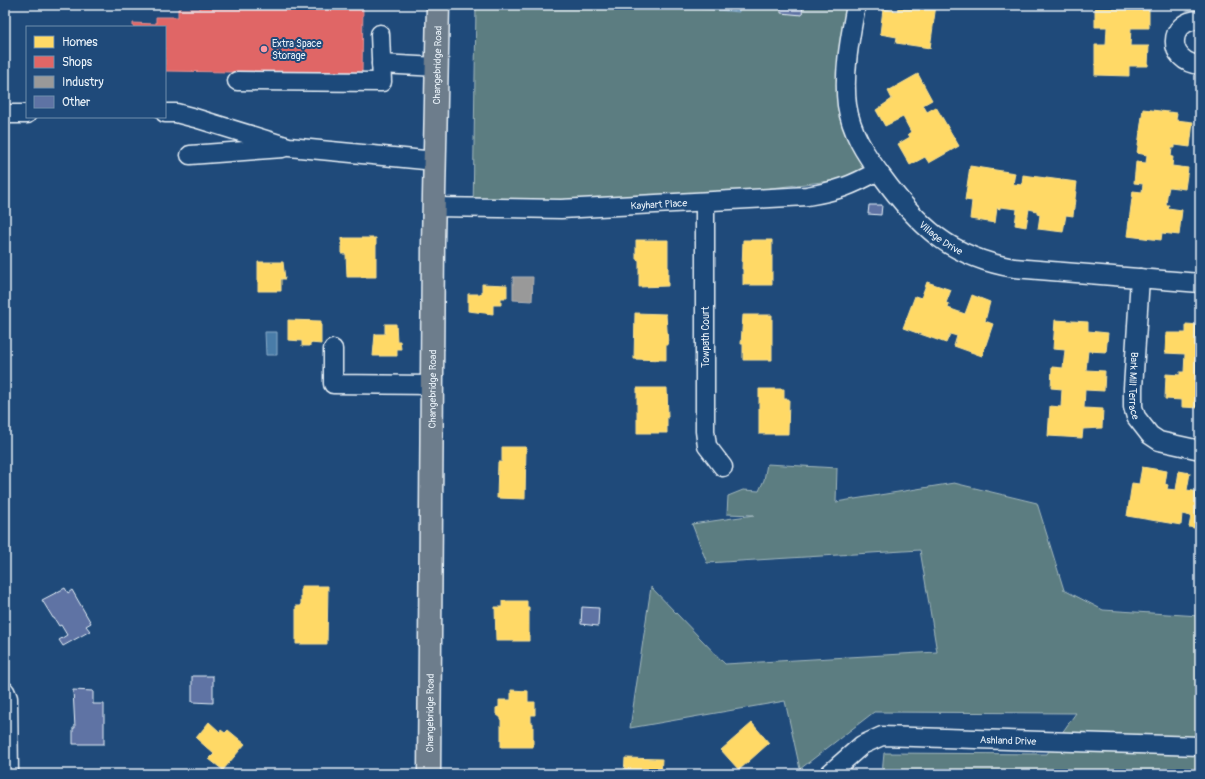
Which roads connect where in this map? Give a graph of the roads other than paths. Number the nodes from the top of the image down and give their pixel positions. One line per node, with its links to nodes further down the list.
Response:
1 (438, 5): 7 (main road, Changebridge Road)
2 (856, 5): 15 (street, Village Drive)
3 (1200, 20): 6 (street)
4 (380, 34): 5 (street)
5 (381, 64): 7 (street); 8 (street)
6 (1200, 65)
7 (437, 67): 14 (main road, Changebridge Road)
8 (237, 81)
9 (166, 113): 12 (street)
10 (5, 114): 11 (street)
11 (26, 114)
12 (289, 147): 13 (street); 14 (street)
13 (190, 155)
14 (435, 161): 17 (main road, Changebridge Road)
15 (878, 171): 16 (street, Kayhart Place); 18 (street, Village Drive)
16 (705, 202): 17 (street, Kayhart Place); 23 (street, Towpath Court)
17 (435, 207): 21 (main road, Changebridge Road)
18 (1140, 278): 19 (street, Village Drive); 22 (street, Bark Mill Terrace)
19 (1200, 283)
20 (333, 349): 21 (street)
21 (432, 385): 27 (main road, Changebridge Road)
22 (1200, 450)
23 (723, 467)
24 (5, 690): 26 (street)
25 (1200, 746): 28 (street, Ashland Drive)
26 (9, 774)
27 (429, 774)
28 (829, 774)

